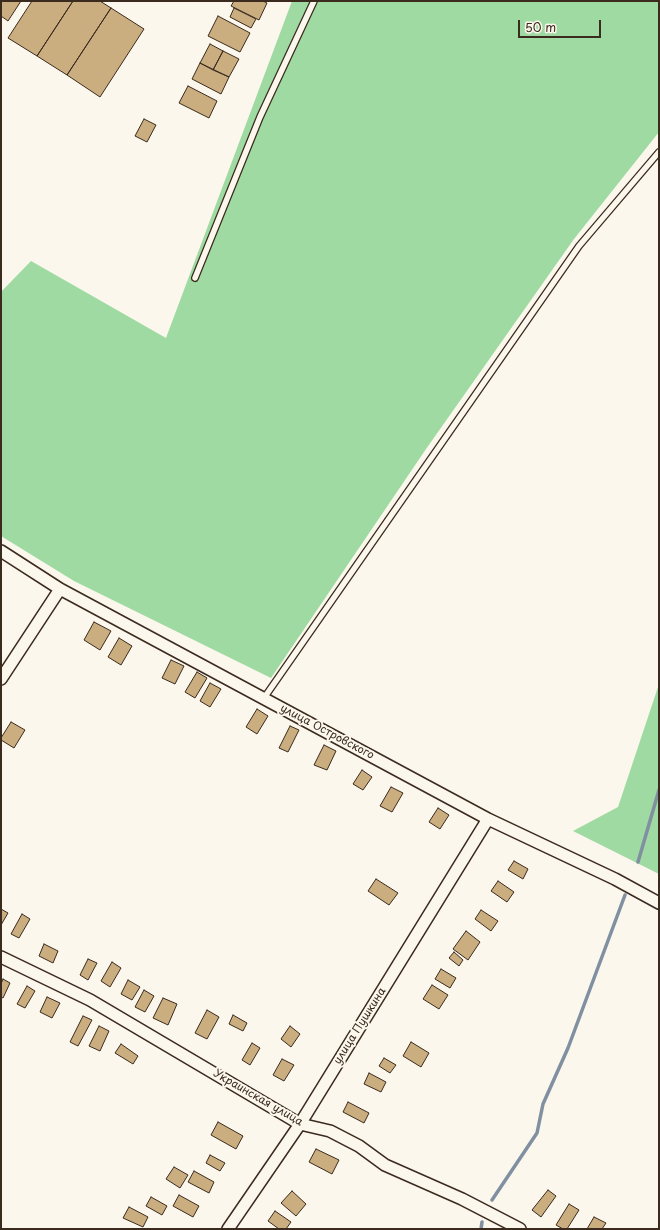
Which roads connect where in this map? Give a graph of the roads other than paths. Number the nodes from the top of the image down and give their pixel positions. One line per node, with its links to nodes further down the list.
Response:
1 (314, 1): 3 (lane)
2 (659, 152): 7 (lane)
3 (195, 278)
4 (1, 551): 5 (street, улица Островского)
5 (60, 589): 6 (street); 7 (street, улица Островского)
6 (1, 679)
7 (264, 698): 8 (street, улица Островского)
8 (488, 819): 9 (street, улица Островского); 11 (street, улица Пушкина)
9 (659, 903)
10 (1, 957): 11 (street, Украинская улица)
11 (300, 1124): 12 (street, улица Пушкина); 13 (street, Украинская улица)
12 (228, 1229)
13 (520, 1229)

